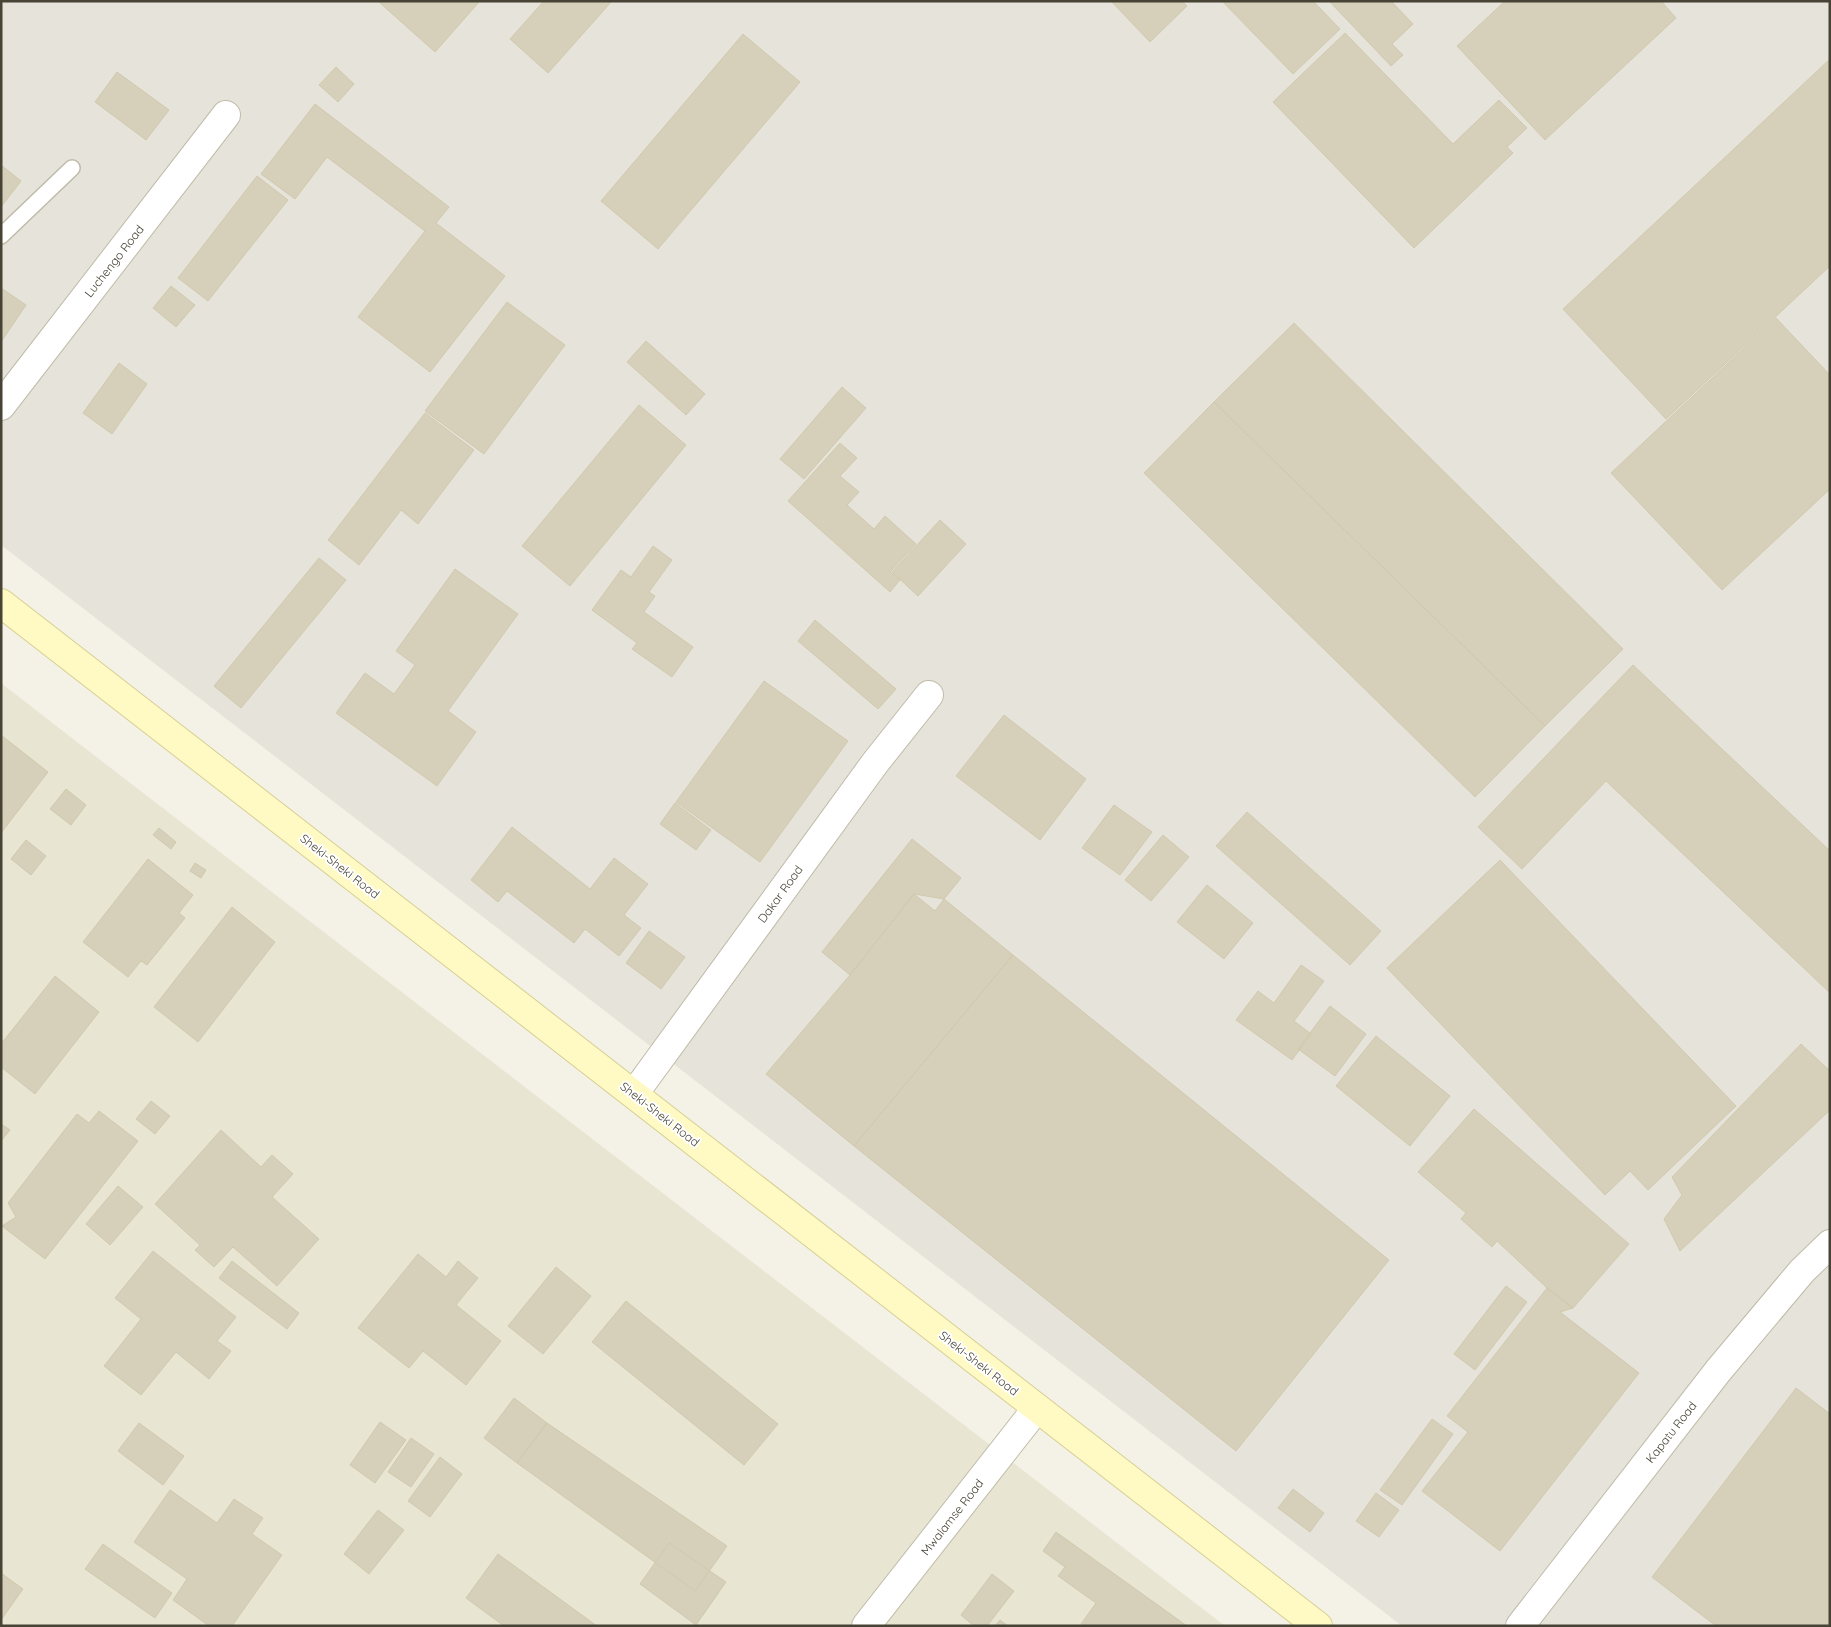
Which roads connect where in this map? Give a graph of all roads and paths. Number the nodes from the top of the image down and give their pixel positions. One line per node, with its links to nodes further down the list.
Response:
1 (226, 115): 4 (street, Luchengo Road)
2 (72, 168): 3 (lane)
3 (1, 236)
4 (1, 406)
5 (1, 603): 7 (street, Sheki-Sheki Road)
6 (929, 695): 7 (street, Dakar Road)
7 (634, 1094): 9 (street, Sheki-Sheki Road)
8 (1830, 1244): 12 (street, Kapatu Road)
9 (1037, 1408): 10 (street, Mwalamse Road); 11 (street, Sheki-Sheki Road)
10 (866, 1626)
11 (1318, 1626)
12 (1520, 1626)

